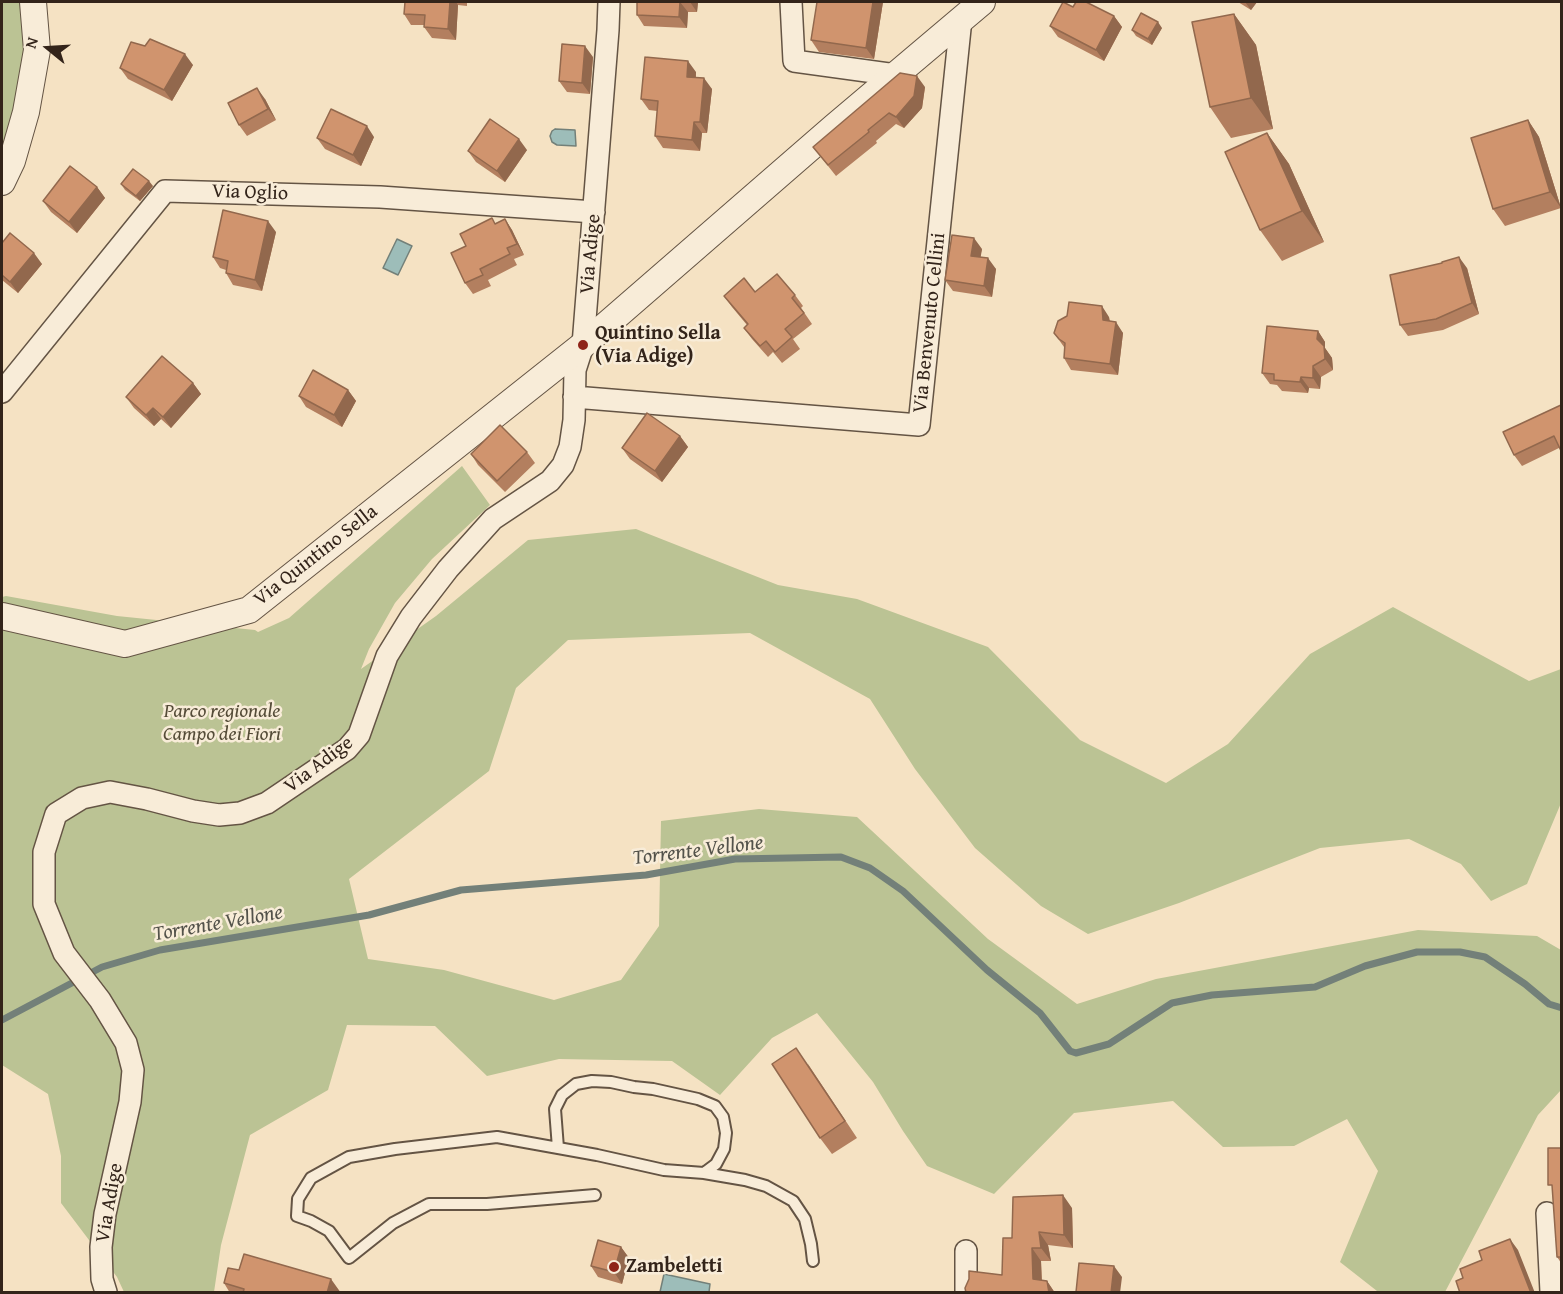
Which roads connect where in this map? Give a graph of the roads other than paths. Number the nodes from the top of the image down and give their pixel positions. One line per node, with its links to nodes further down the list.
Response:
1 (33, 2): 7 (street)
2 (609, 2): 8 (street, Via Adige)
3 (791, 2): 6 (street)
4 (982, 2): 5 (street)
5 (961, 19): 6 (street); 11 (street, Via Benvenuto Cellini)
6 (896, 75): 9 (street)
7 (2, 182)
8 (594, 212): 9 (street, Via Adige); 10 (street, Via Oglio)
9 (583, 345): 11 (street, Via Adige); 12 (street, Via Quintino Sella)
10 (2, 392)
11 (574, 397): 19 (street, Via Adige)
12 (2, 616)
13 (558, 1148): 14 (lane); 14 (lane); 15 (lane)
14 (704, 1173): 18 (lane)
15 (595, 1195)
16 (1547, 1213): 21 (street)
17 (966, 1251): 20 (street)
18 (813, 1261)
19 (106, 1293)
20 (966, 1293)
21 (1551, 1293)

